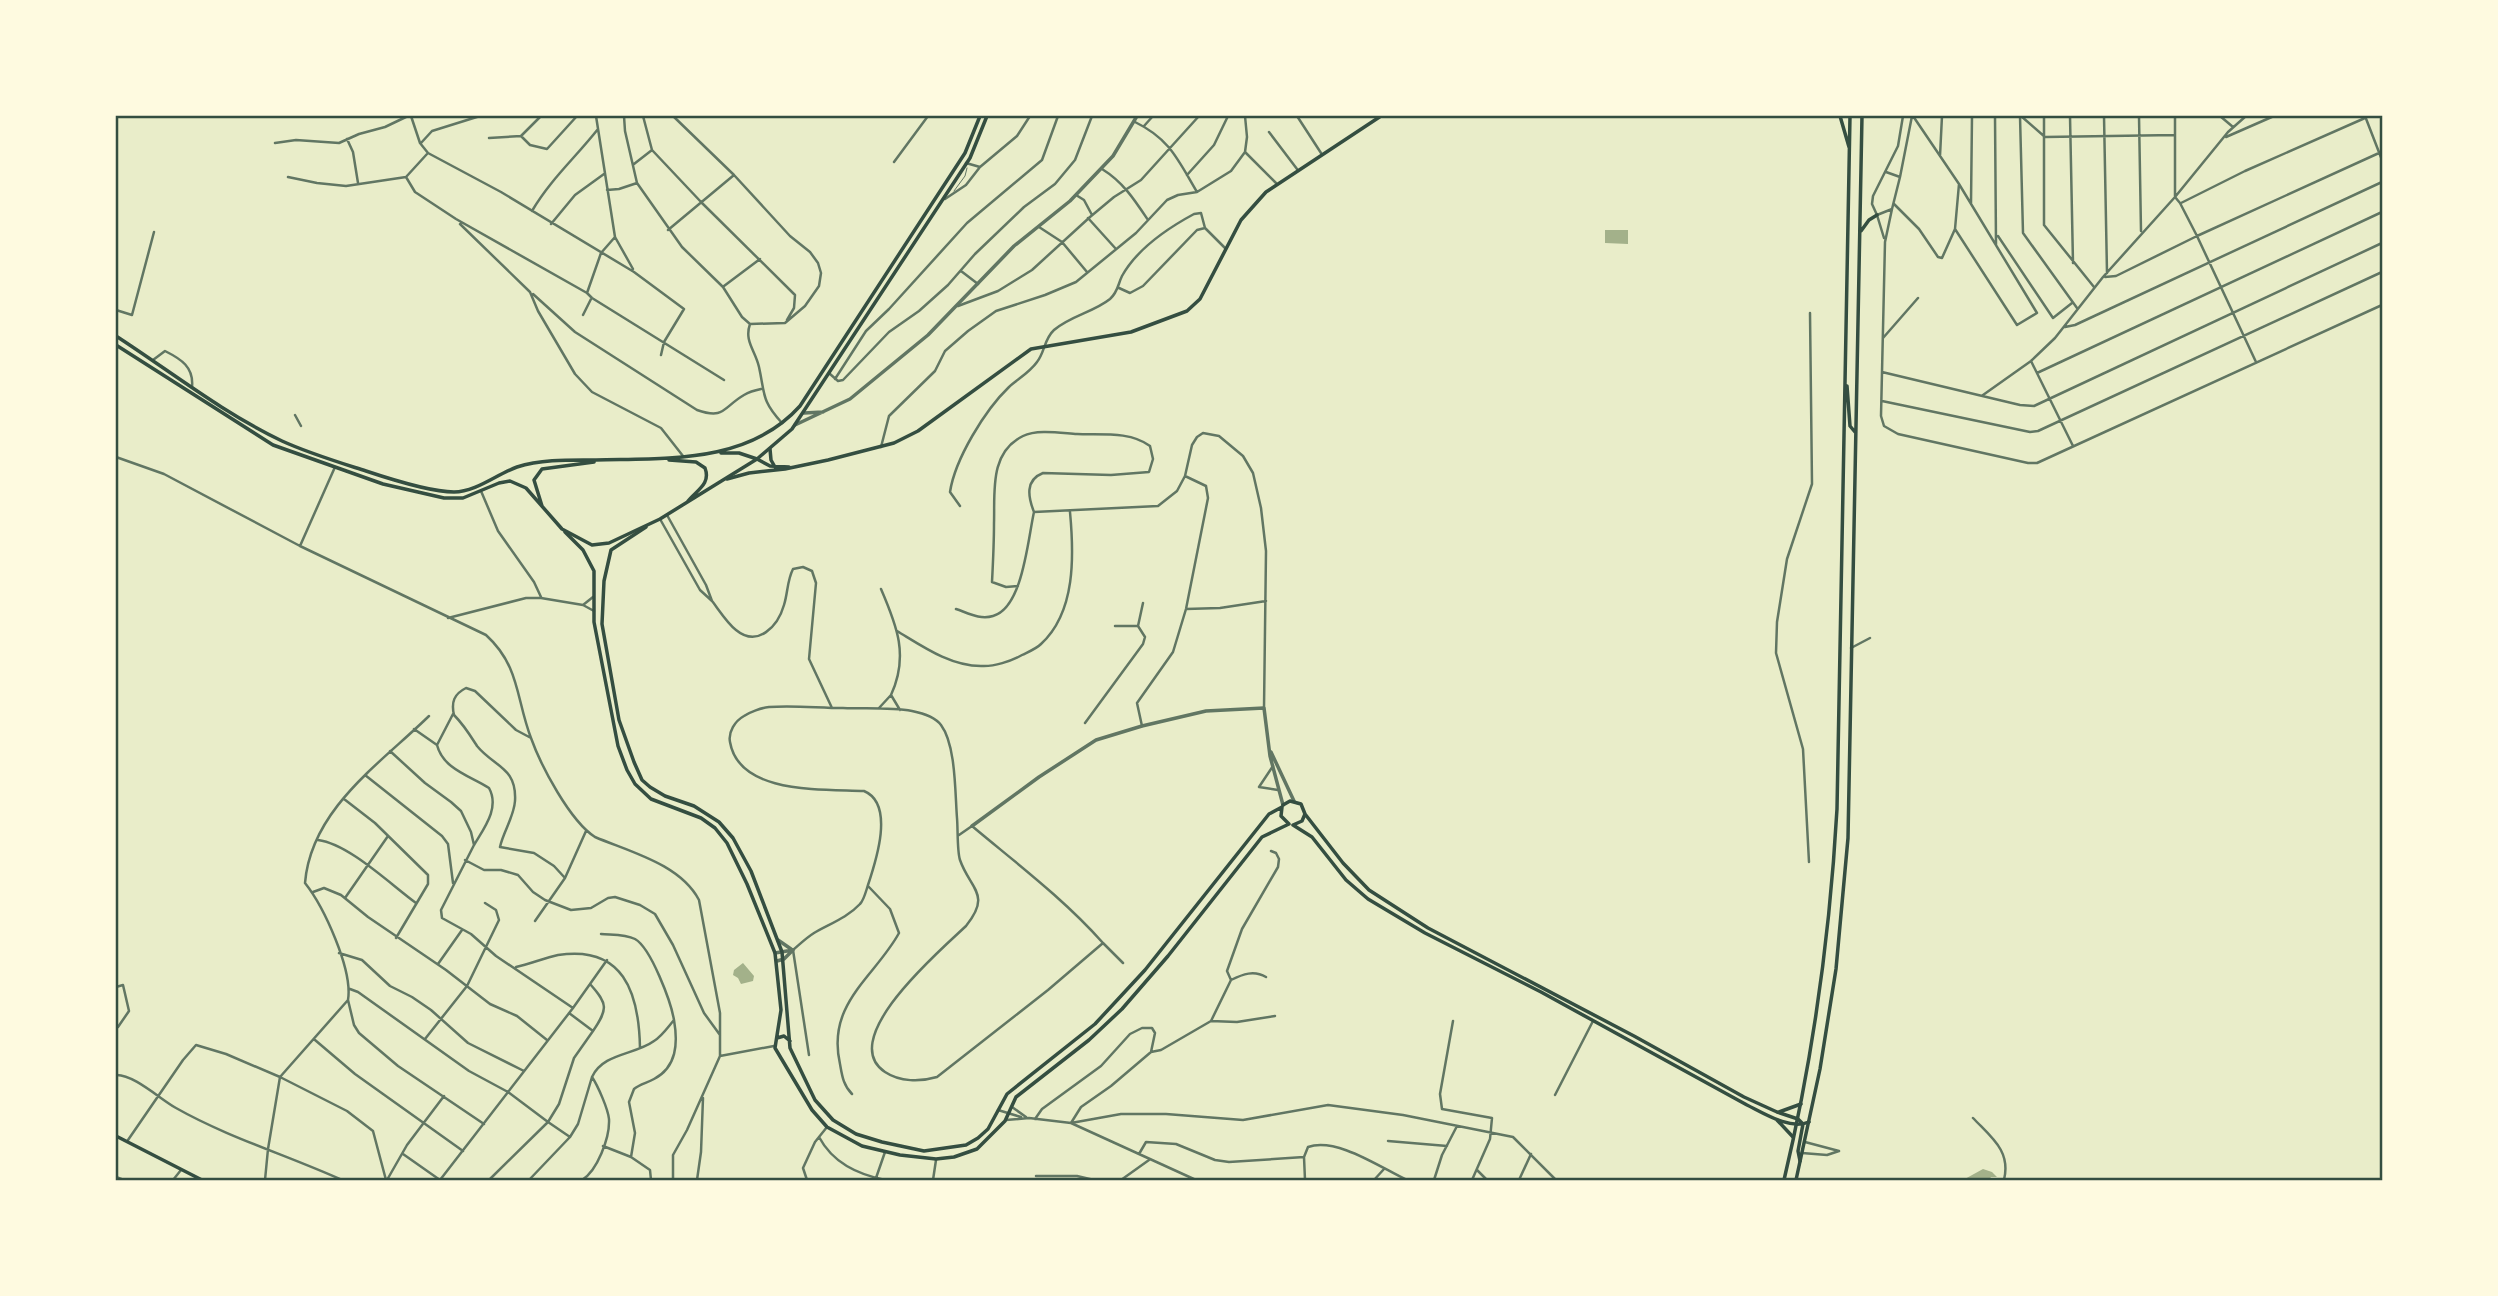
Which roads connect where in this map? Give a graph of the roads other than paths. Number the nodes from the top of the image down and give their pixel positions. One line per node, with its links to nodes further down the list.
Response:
1 (409, 116): 54 (street); 56 (street)
2 (480, 116): 39 (street)
3 (541, 116): 48 (street)
4 (577, 116): 48 (street)
5 (596, 116): 44 (street)
6 (624, 116): 69 (street)
7 (643, 116): 59 (street)
8 (673, 116): 75 (street)
9 (928, 116): 66 (street)
10 (980, 116): 67 (main road)
11 (987, 116): 68 (main road)
12 (1030, 116): 70 (street)
13 (1058, 116): 161 (street)
14 (1093, 116): 123 (street)
15 (1137, 116): 41 (street)
16 (1153, 116): 42 (street)
17 (1199, 116): 57 (street)
18 (1228, 116): 76 (street)
19 (1245, 116): 60 (street)
20 (1297, 116): 62 (street)
21 (1378, 116): 62 (main road)
22 (1840, 116): 58 (main road)
23 (1850, 116): 58 (main road)
24 (1862, 116): 108 (main road)
25 (1903, 116): 73 (street)
26 (1912, 116): 64 (street); 79 (street)
27 (1942, 116): 64 (street)
28 (1972, 116): 94 (street)
29 (1994, 116): 110 (street)
30 (2020, 116): 49 (street); 137 (street)
31 (2044, 116): 49 (street)
32 (2070, 116): 50 (street)
33 (2104, 116): 51 (street)
34 (2138, 116): 46 (street)
35 (2175, 116): 47 (street)
36 (2220, 116): 43 (street)
37 (2246, 116): 43 (street)
38 (2274, 116): 53 (street)
39 (466, 117): 56 (street)
40 (2365, 117): 63 (street); 92 (street)
41 (1135, 122): 42 (street); 71 (street)
42 (1144, 127): 57 (street)
43 (2233, 127): 53 (street)
44 (598, 129): 74 (street); 96 (street)
45 (1269, 132): 72 (street)
46 (2138, 135): 47 (street); 51 (street); 109 (street)
47 (2175, 135): 89 (street)
48 (521, 136): 52 (street)
49 (2045, 136): 50 (street); 122 (street)
50 (2070, 136): 51 (street); 122 (street)
51 (2105, 136): 127 (street)
52 (489, 138)
53 (2223, 138): 89 (street)
54 (347, 139): 55 (street); 81 (street)
55 (275, 143)
56 (420, 144): 61 (street)
57 (1170, 148): 76 (street); 85 (street)
58 (1850, 149): 163 (main road)
59 (652, 150): 69 (street); 91 (street)
60 (1245, 152): 83 (street); 87 (street)
61 (428, 153): 78 (street); 96 (street)
62 (1321, 153): 72 (main road)
63 (2379, 153): 65 (street); 111 (street)
64 (1940, 156): 84 (street)
65 (2382, 160)
66 (894, 162)
67 (958, 162): 68 (main road); 172 (main road)
68 (966, 163): 70 (street); 90 (main road)
69 (634, 164): 82 (street)
70 (980, 167): 90 (street)
71 (1101, 168): 85 (street); 88 (street)
72 (1297, 169): 83 (main road)
73 (1886, 172): 79 (street); 98 (street)
74 (604, 174): 86 (street); 102 (street)
75 (734, 174): 91 (street); 145 (street)
76 (1187, 175): 87 (street)
77 (288, 177): 81 (street)
78 (406, 177): 81 (street); 100 (street)
79 (1900, 177): 93 (street)
80 (2382, 182): 121 (street)
81 (358, 183)
82 (638, 183): 86 (street); 106 (street)
83 (1276, 183): 118 (main road)
84 (1959, 184): 94 (street); 105 (street)
85 (1127, 188): 99 (street); 101 (street)
86 (606, 191): 112 (street)
87 (1197, 192): 101 (street)
88 (1076, 195): 99 (street); 103 (street)
89 (2175, 197): 92 (street); 109 (street)
90 (942, 201): 160 (main road)
91 (702, 203): 106 (street); 120 (street)
92 (2180, 203): 111 (street)
93 (1895, 204): 95 (street); 105 (street)
94 (1971, 206): 116 (street)
95 (1892, 209): 98 (street); 114 (street)
96 (532, 211): 102 (street)
97 (2382, 212): 129 (street)
98 (1877, 215): 108 (main road); 114 (street)
99 (1090, 217): 113 (street); 117 (street)
100 (456, 219): 133 (street); 134 (street)
101 (1148, 220): 117 (street)
102 (551, 224): 119 (street)
103 (1038, 226): 113 (street); 128 (street)
104 (1205, 228): 118 (street); 131 (street); 131 (street)
105 (1955, 229): 116 (street)
106 (668, 230): 130 (street)
107 (154, 232): 141 (street)
108 (1861, 233): 177 (main road)
109 (2141, 233): 127 (street)
110 (1996, 234): 116 (street); 137 (street)
111 (2197, 236): 121 (street); 127 (street)
112 (615, 237): 119 (street); 124 (street)
113 (1062, 242): 125 (street); 139 (street)
114 (1885, 242): 150 (street)
115 (2382, 243): 143 (street)
116 (1996, 248)
117 (1116, 249): 125 (street)
118 (1225, 249): 153 (main road)
119 (601, 253): 124 (street); 134 (street)
120 (760, 259): 130 (street); 145 (street)
121 (2209, 262): 129 (street); 147 (street)
122 (2073, 264): 132 (street)
123 (961, 270): 128 (street); 161 (street)
124 (634, 272): 151 (street)
125 (1087, 272): 179 (street)
126 (2382, 272): 149 (street)
127 (2105, 275): 132 (street)
128 (978, 284): 139 (street)
129 (2221, 286): 143 (street); 159 (street)
130 (723, 287): 146 (street)
131 (1119, 288): 153 (street)
132 (2094, 288): 140 (street)
133 (530, 292): 165 (street); 184 (street)
134 (587, 293): 135 (street)
135 (592, 298): 144 (street); 151 (street)
136 (1918, 298): 150 (street)
137 (2072, 303): 140 (street)
138 (2382, 305): 157 (street)
139 (957, 306): 169 (street)
140 (2078, 309): 147 (street)
141 (116, 310)
142 (1810, 313): 250 (street)
143 (2233, 313): 149 (street); 167 (street)
144 (583, 315)
145 (785, 323): 146 (street)
146 (750, 324): 165 (street)
147 (2065, 327): 156 (street)
148 (116, 336): 155 (main road)
149 (2245, 337): 157 (street); 173 (street)
150 (1883, 339): 158 (street)
151 (664, 342): 154 (street); 162 (street)
152 (116, 345): 187 (main road)
153 (1044, 346): 179 (main road); 194 (street)
154 (661, 355)
155 (153, 360): 164 (main road); 164 (street)
156 (2031, 361): 159 (street); 166 (street)
157 (2256, 362): 178 (street)
158 (1882, 372): 166 (street); 168 (street)
159 (2037, 373): 167 (street)
160 (830, 374): 161 (street); 170 (main road)
161 (835, 379)
162 (724, 380)
163 (1846, 381): 177 (main road); 318 (main road)
164 (192, 387): 186 (main road)
165 (761, 389): 174 (street)
166 (1982, 396): 167 (street)
167 (2049, 398): 173 (street)
168 (1882, 401): 173 (street); 178 (street)
169 (825, 412): 170 (street); 175 (street)
170 (804, 413): 172 (main road); 175 (main road)
171 (295, 415): 176 (street)
172 (790, 417): 174 (main road)
173 (2062, 422): 178 (street)
174 (782, 423): 181 (main road)
175 (795, 425): 180 (main road)
176 (302, 426)
177 (1856, 432): 219 (main road)
178 (2074, 446)
179 (881, 447): 189 (main road)
180 (769, 449): 185 (main road); 188 (main road)
181 (716, 453): 184 (main road); 185 (main road)
182 (116, 457): 202 (street)
183 (664, 458): 184 (main road); 186 (main road); 193 (main road)
184 (683, 458)
185 (757, 459): 188 (main road); 191 (main road)
186 (599, 460): 197 (main road)
187 (335, 467): 192 (main road); 202 (street)
188 (775, 467): 189 (main road)
189 (791, 467): 191 (main road)
190 (1185, 477): 195 (street); 208 (street); 212 (street)
191 (725, 480): 193 (main road)
192 (481, 491): 197 (main road); 206 (street)
193 (687, 503): 198 (main road)
194 (960, 506)
195 (1070, 510): 196 (street); 217 (street)
196 (1034, 512): 203 (street); 203 (street)
197 (546, 514): 201 (main road)
198 (667, 515): 199 (main road); 207 (street)
199 (660, 519): 200 (main road); 207 (street)
200 (651, 524): 201 (main road); 265 (main road)
201 (562, 529): 205 (main road)
202 (300, 546): 214 (street)
203 (1018, 586): 211 (street)
204 (881, 589): 217 (street)
205 (595, 594): 210 (street); 213 (main road)
206 (541, 598): 210 (street); 214 (street)
207 (712, 601): 221 (street)
208 (1266, 601): 212 (street); 222 (street)
209 (1143, 603): 216 (street)
210 (583, 605): 213 (street)
211 (956, 609)
212 (1186, 609): 228 (street)
213 (594, 611): 272 (main road)
214 (448, 618): 230 (street)
215 (1115, 626): 216 (street)
216 (1138, 626): 227 (street)
217 (897, 631): 220 (street)
218 (1870, 638): 219 (street)
219 (1851, 648): 330 (main road)
220 (891, 695): 223 (street); 224 (street)
221 (832, 708): 223 (street); 254 (street)
222 (1264, 708): 228 (street); 232 (street)
223 (877, 709): 224 (street)
224 (900, 710): 244 (street)
225 (454, 712): 230 (street); 231 (street); 252 (street)
226 (429, 716): 229 (street)
227 (1085, 723)
228 (1142, 726): 242 (street)
229 (414, 729): 231 (street); 233 (street)
230 (531, 738): 243 (street)
231 (437, 745): 247 (street)
232 (1270, 750): 234 (street); 238 (street)
233 (390, 751): 235 (street); 247 (street)
234 (1273, 766): 236 (street); 236 (street)
235 (364, 775): 237 (street); 253 (street)
236 (1278, 790): 239 (street)
237 (344, 799): 245 (street); 246 (street)
238 (1294, 801): 239 (main road); 240 (main road)
239 (1282, 806): 241 (main road); 320 (main road)
240 (1305, 814): 241 (main road); 264 (main road)
241 (1291, 825): 267 (main road); 319 (main road)
242 (972, 826): 244 (street); 266 (street)
243 (586, 831): 252 (street); 296 (street)
244 (959, 835): 266 (street)
245 (388, 836): 251 (street); 258 (street)
246 (318, 840): 251 (street); 255 (street)
247 (474, 845): 249 (street)
248 (1271, 851): 280 (street)
249 (465, 860): 253 (street); 257 (street)
250 (1809, 862)
251 (367, 867): 256 (street); 258 (street)
252 (565, 878): 257 (street)
253 (453, 883): 261 (street)
254 (867, 886): 269 (street); 314 (street)
255 (313, 892): 256 (street); 271 (street)
256 (345, 898): 263 (street)
257 (549, 902): 260 (street); 296 (street)
258 (416, 903): 263 (street)
259 (485, 903): 268 (street)
260 (534, 921)
261 (462, 930): 268 (street); 277 (street)
262 (601, 934): 290 (street)
263 (396, 938): 277 (street)
264 (1448, 938): 267 (street); 321 (main road)
265 (778, 940): 269 (street); 270 (main road)
266 (1103, 943): 276 (street)
267 (1444, 943): 293 (main road)
268 (486, 947): 278 (street); 282 (street)
269 (793, 950): 270 (street); 273 (street); 306 (street)
270 (782, 952): 272 (street); 273 (main road)
271 (339, 953): 284 (street); 289 (street)
272 (775, 953): 275 (main road)
273 (784, 959): 275 (street); 302 (main road)
274 (607, 960): 278 (street); 281 (street); 303 (street)
275 (777, 961): 297 (main road)
276 (1123, 963)
277 (438, 964): 282 (street)
278 (516, 967): 286 (street)
279 (1266, 977): 280 (street)
280 (1231, 980): 291 (street)
281 (590, 984): 286 (street); 295 (street)
282 (467, 986): 289 (street); 300 (street)
283 (116, 987): 294 (street)
284 (350, 989): 285 (street); 299 (street)
285 (348, 1000): 298 (street); 315 (street)
286 (573, 1008): 287 (street)
287 (569, 1013): 295 (street); 300 (street)
288 (1275, 1016): 291 (street)
289 (441, 1020): 299 (street); 308 (street)
290 (674, 1020): 303 (street); 355 (street)
291 (1211, 1021): 305 (street)
292 (1453, 1021): 338 (street)
293 (1593, 1021): 316 (street); 323 (main road)
294 (118, 1027)
295 (593, 1031): 329 (street)
296 (720, 1035): 307 (street)
297 (776, 1038): 301 (main road); 302 (main road)
298 (313, 1039): 310 (street); 331 (street)
299 (425, 1039): 312 (street)
300 (547, 1040): 308 (street)
301 (774, 1046): 304 (main road); 307 (street)
302 (790, 1046): 304 (main road); 320 (main road)
303 (640, 1048): 311 (street)
304 (779, 1052): 337 (main road)
305 (1151, 1052): 326 (street); 332 (street)
306 (809, 1055)
307 (720, 1056): 313 (street)
308 (524, 1072): 312 (street)
309 (116, 1075): 317 (street)
310 (280, 1077): 317 (street); 348 (street); 372 (street)
311 (592, 1077): 340 (street); 346 (street)
312 (508, 1092): 329 (street); 333 (street)
313 (703, 1094): 377 (street); 378 (street)
314 (852, 1094)
315 (444, 1096): 331 (street); 333 (street)
316 (1555, 1096)
317 (157, 1097): 343 (street); 348 (street)
318 (1801, 1104): 321 (main road); 327 (main road)
319 (1010, 1105): 322 (main road); 324 (street)
320 (998, 1110): 322 (street)
321 (1777, 1112): 327 (main road)
322 (1009, 1114): 324 (street); 328 (main road)
323 (1772, 1117): 335 (main road); 342 (main road)
324 (1029, 1118): 326 (street); 328 (street)
325 (1973, 1118): 396 (street)
326 (1035, 1119): 332 (street)
327 (1798, 1119): 335 (main road); 336 (main road)
328 (1005, 1121): 357 (main road)
329 (548, 1122): 340 (street); 373 (street)
330 (1810, 1122): 336 (main road); 345 (main road)
331 (425, 1123): 349 (street); 352 (street)
332 (1071, 1123): 334 (street); 354 (street)
333 (484, 1125): 349 (street)
334 (1458, 1125): 338 (street); 347 (street)
335 (1797, 1125): 336 (main road); 342 (main road)
336 (1803, 1125): 359 (main road)
337 (827, 1127): 341 (street); 350 (main road)
338 (1492, 1132): 353 (street); 361 (street)
339 (116, 1136): 343 (main road)
340 (570, 1137): 374 (street)
341 (819, 1137): 365 (street); 379 (street)
342 (1794, 1139): 394 (main road)
343 (128, 1140): 362 (main road)
344 (1388, 1141): 347 (street)
345 (1805, 1143): 351 (main road); 351 (street)
346 (603, 1146): 355 (street); 375 (street)
347 (1447, 1146): 389 (street)
348 (268, 1149): 370 (street); 371 (street)
349 (463, 1151): 366 (street)
350 (885, 1152): 357 (main road); 365 (street)
351 (1802, 1153): 359 (main road)
352 (402, 1154): 366 (street); 372 (street)
353 (1531, 1154): 392 (street); 393 (street)
354 (1139, 1155): 356 (street); 358 (street)
355 (631, 1157): 376 (street)
356 (1304, 1157): 360 (street); 385 (street)
357 (936, 1159): 381 (street)
358 (1149, 1160): 383 (street); 384 (street)
359 (1800, 1163): 395 (main road)
360 (1384, 1169): 387 (street); 388 (street)
361 (1476, 1169): 390 (street); 391 (street)
362 (181, 1170): 368 (street); 369 (main road)
363 (1035, 1176): 382 (street)
364 (116, 1177): 367 (street)
365 (876, 1178): 380 (street)
366 (440, 1180)
367 (124, 1181)
368 (173, 1181)
369 (202, 1181)
370 (265, 1181)
371 (342, 1181)
372 (386, 1181)
373 (489, 1181)
374 (529, 1181)
375 (582, 1181)
376 (651, 1181)
377 (673, 1181)
378 (697, 1181)
379 (807, 1181)
380 (885, 1181)
381 (933, 1181)
382 (1094, 1181)
383 (1121, 1181)
384 (1196, 1181)
385 (1305, 1181)
386 (1362, 1181): 387 (street)
387 (1373, 1181)
388 (1407, 1181)
389 (1434, 1181)
390 (1472, 1181)
391 (1487, 1181)
392 (1519, 1181)
393 (1556, 1181)
394 (1784, 1181)
395 (1796, 1181)
396 (2004, 1181)

